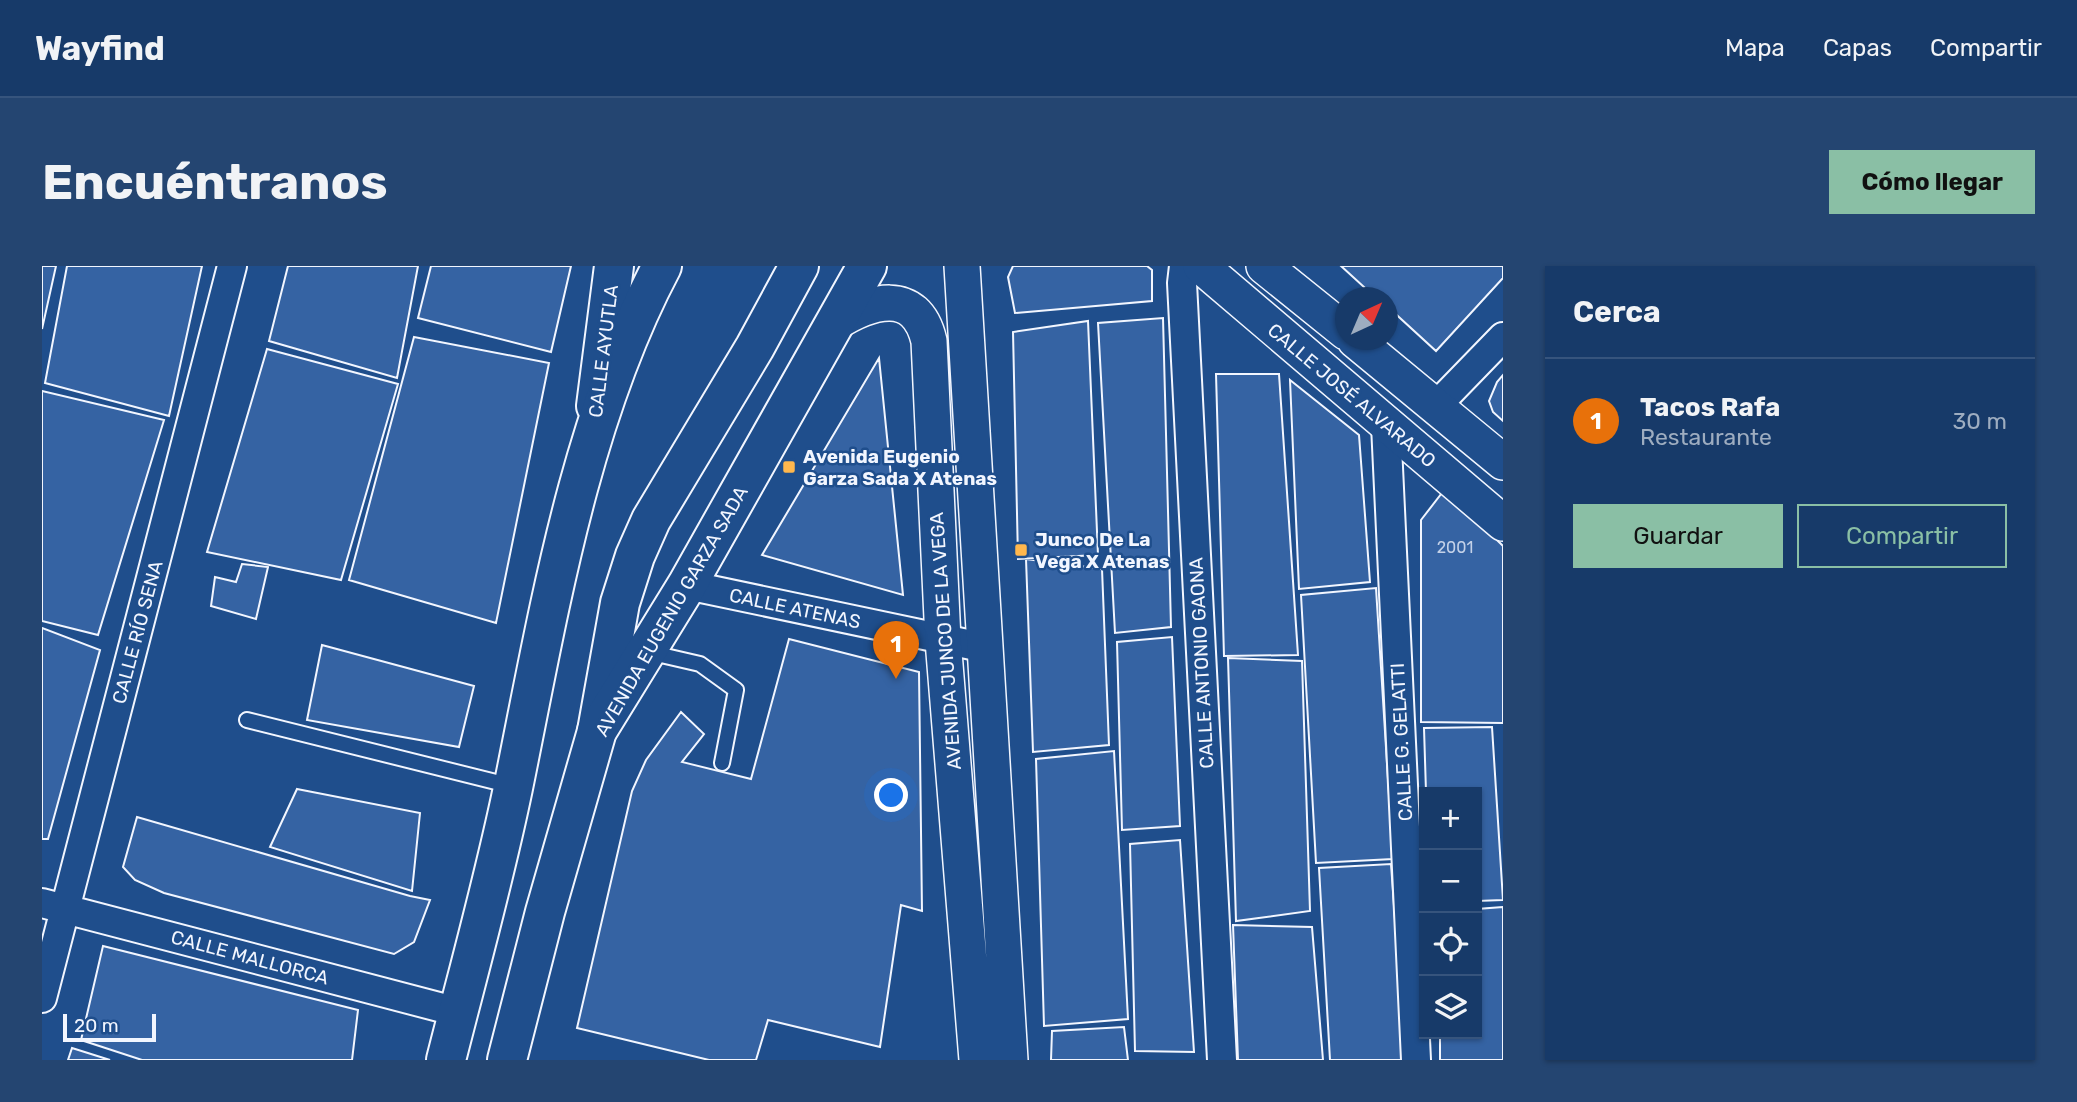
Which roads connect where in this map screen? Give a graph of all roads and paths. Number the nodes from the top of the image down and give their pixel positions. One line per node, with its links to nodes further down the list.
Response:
1 (232, 266): 27 (street, CALLE RÍO SENA)
2 (614, 266): 16 (main road, CALLE AYUTLA)
3 (662, 266): 16 (main road)
4 (799, 266): 24 (main road)
5 (1184, 266): 34 (street, CALLE ANTONIO GAONA)
6 (1201, 266): 15 (street, CALLE JOSÉ ALVARADO)
7 (1264, 266): 11 (street)
8 (962, 267): 21 (street, AVENIDA JUNCO DE LA VEGA)
9 (869, 271): 10 (main road, AVENIDA EUGENIO GARZA SADA)
10 (835, 323): 19 (main road, AVENIDA EUGENIO GARZA SADA); 20 (street, AVENIDA JUNCO DE LA VEGA)
11 (1335, 323)
12 (1503, 337): 14 (street)
13 (1368, 350): 14 (street)
14 (1437, 405): 17 (street)
15 (1386, 425): 18 (street, CALLE JOSÉ ALVARADO); 35 (street, CALLE G. GELATTI)
16 (593, 436): 26 (main road)
17 (1503, 461)
18 (1503, 523)
19 (687, 585): 20 (street, CALLE ATENAS); 22 (main road, AVENIDA EUGENIO GARZA SADA)
20 (943, 640): 21 (street, CALLE ATENAS); 32 (street, AVENIDA JUNCO DE LA VEGA)
21 (986, 649): 33 (street, AVENIDA JUNCO DE LA VEGA)
22 (646, 652): 24 (main road, AVENIDA EUGENIO GARZA SADA); 25 (lane)
23 (247, 720): 26 (lane)
24 (597, 731): 31 (main road, AVENIDA EUGENIO GARZA SADA)
25 (722, 763)
26 (513, 786): 29 (main road)
27 (53, 905): 28 (street, CALLE RÍO SENA); 29 (street, CALLE MALLORCA)
28 (42, 998)
29 (458, 1012): 30 (main road)
30 (446, 1060)
31 (507, 1060)
32 (977, 1060)
33 (1010, 1060)
34 (1222, 1060)
35 (1416, 1060)

